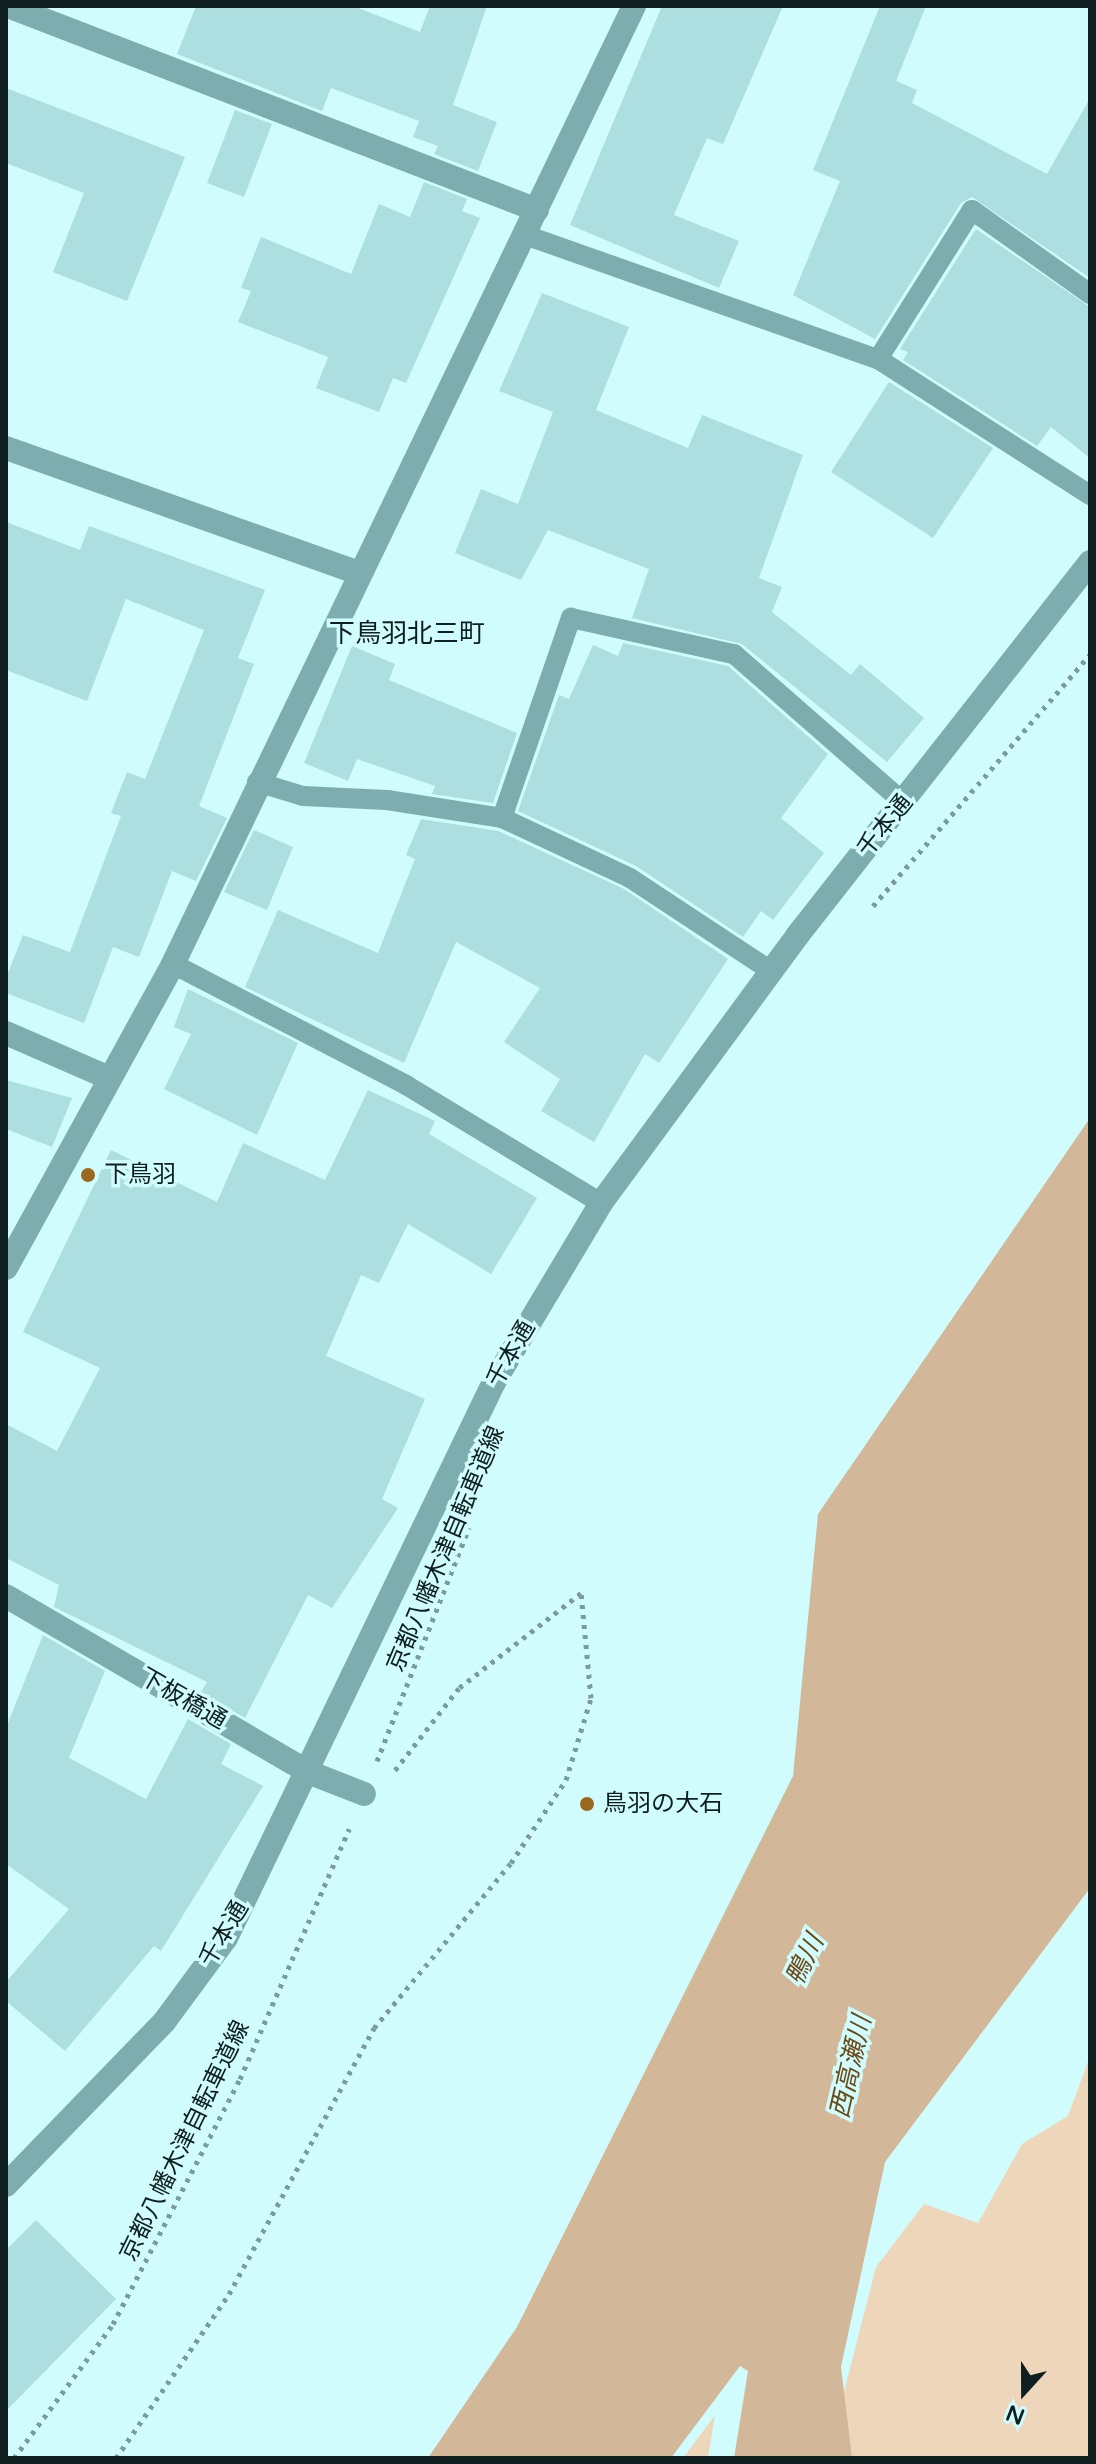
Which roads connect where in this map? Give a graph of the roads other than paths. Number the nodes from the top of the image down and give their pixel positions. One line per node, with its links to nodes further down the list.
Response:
1 (8, 6): 3 (street)
2 (634, 6): 3 (street)
3 (537, 210): 4 (street)
4 (525, 235): 6 (lane); 10 (street)
5 (1090, 294): 6 (lane)
6 (878, 359): 8 (lane)
7 (6, 448): 10 (street)
8 (1090, 495)
9 (1090, 562): 12 (street, 千本通)
10 (359, 573): 11 (street)
11 (257, 782): 13 (lane); 14 (street)
12 (904, 803): 13 (lane); 15 (street, 千本通)
13 (502, 818): 15 (lane)
14 (173, 964): 17 (street); 18 (lane)
15 (771, 971): 18 (street, 千本通)
16 (6, 1033): 17 (street)
17 (109, 1078): 19 (street)
18 (601, 1203): 21 (street, 千本通)
19 (6, 1268)
20 (6, 1596): 21 (street, 下板橋通)
21 (308, 1772): 22 (street, 下板橋通); 23 (street, 千本通)
22 (364, 1794)
23 (6, 2185)

